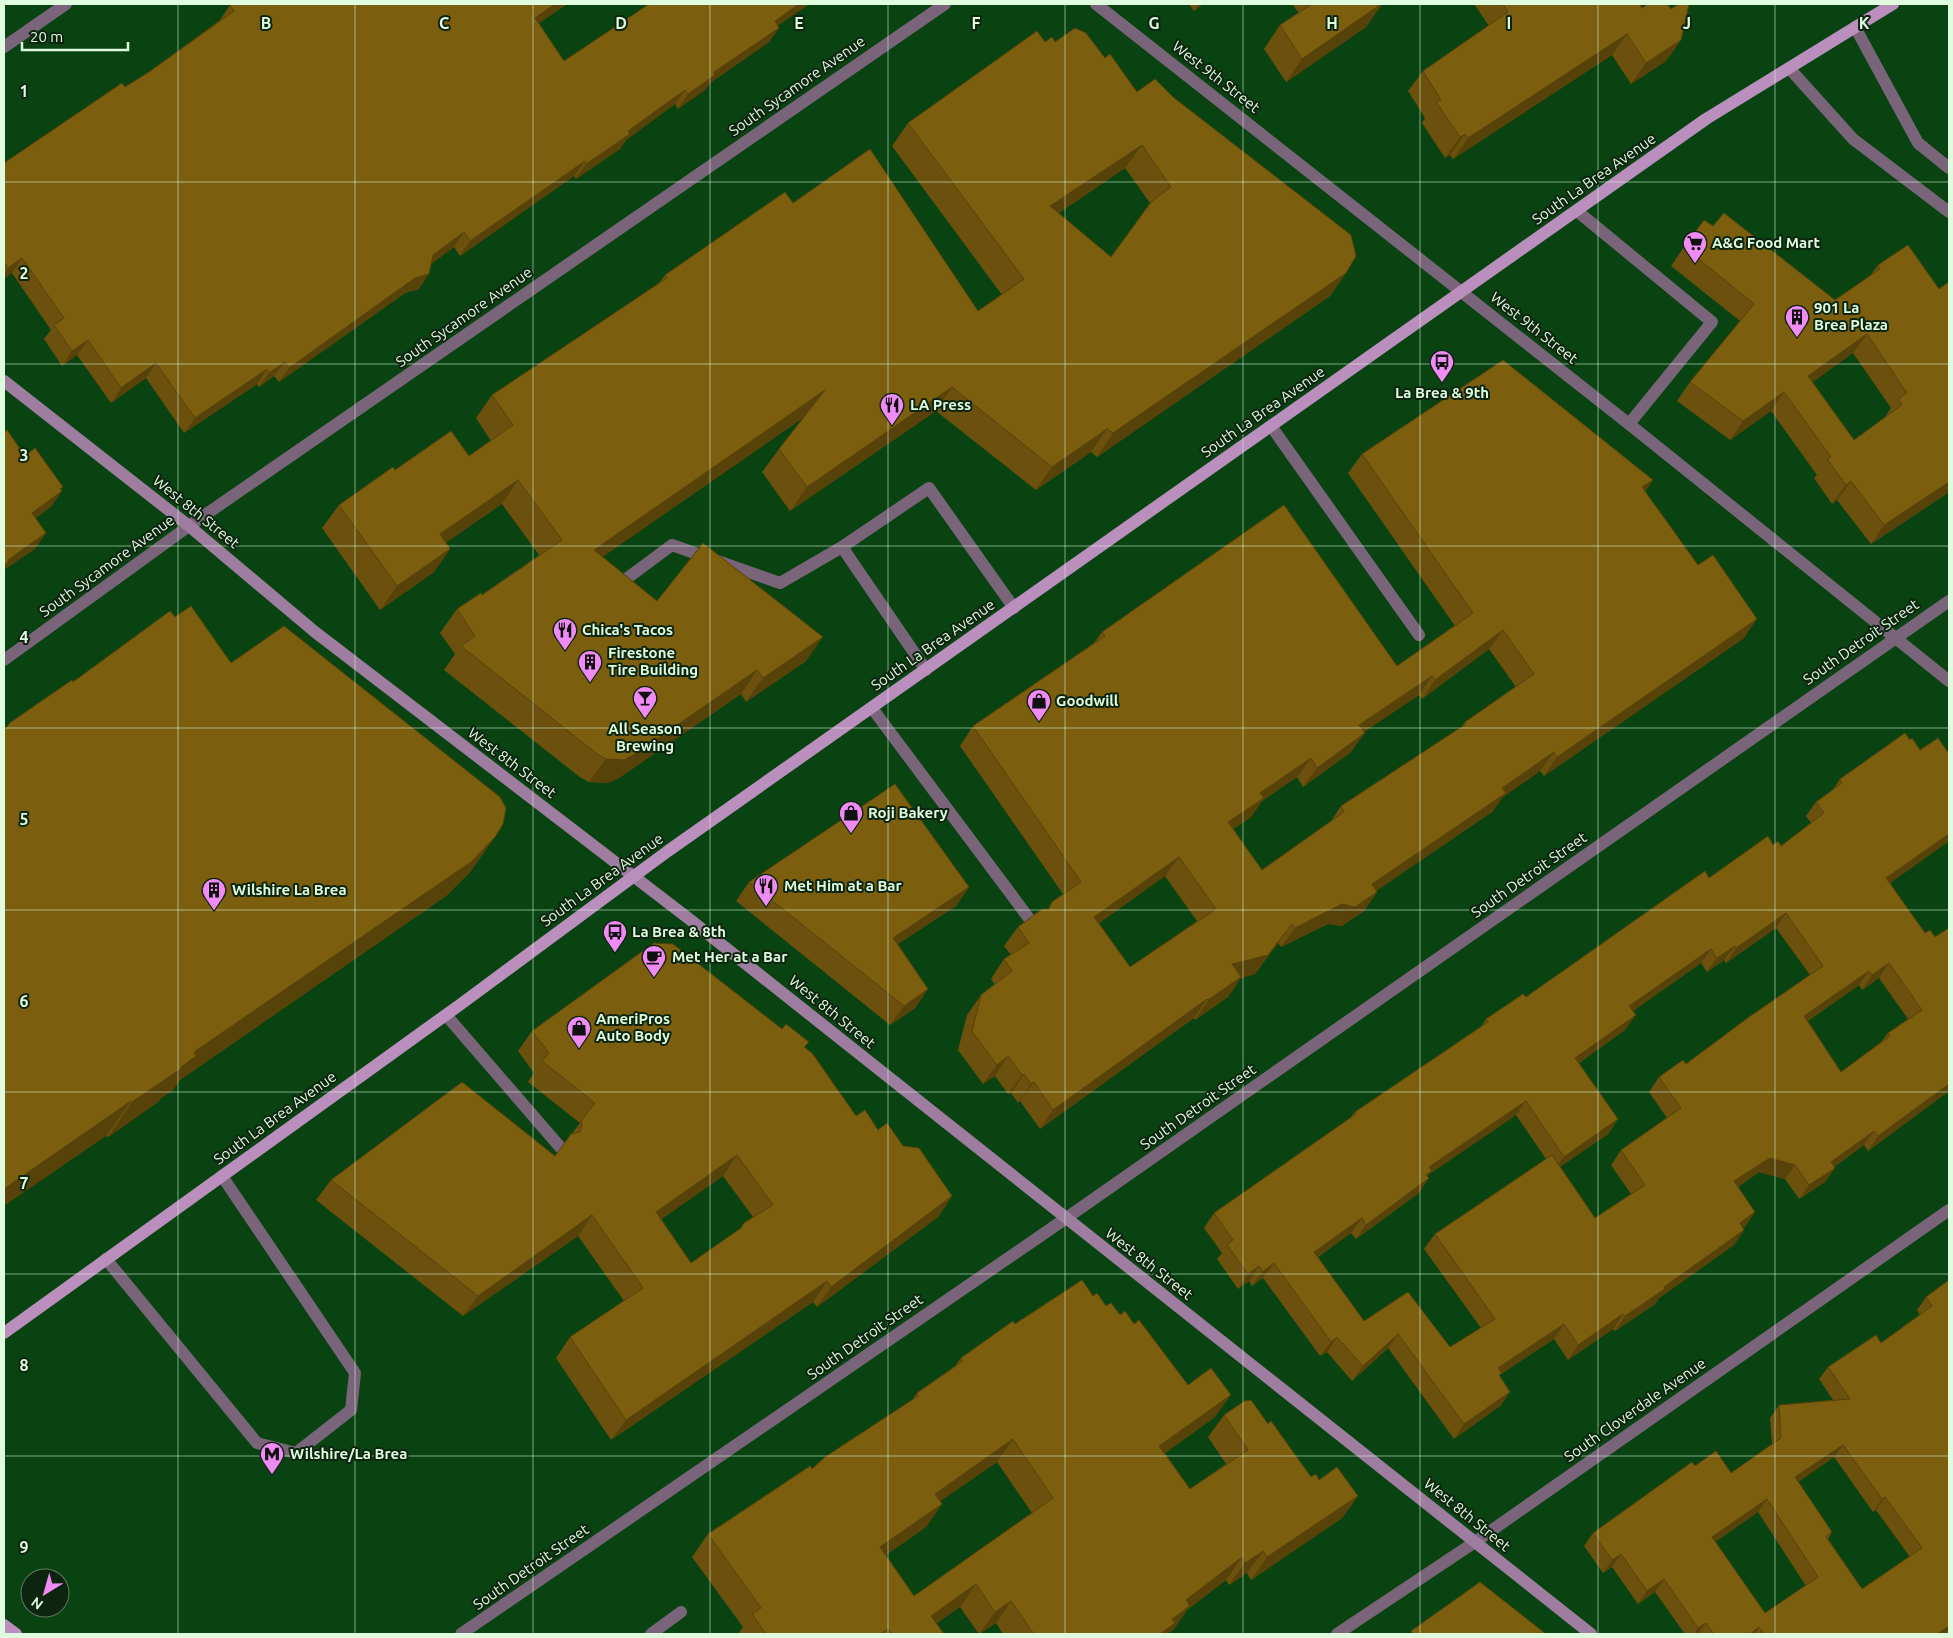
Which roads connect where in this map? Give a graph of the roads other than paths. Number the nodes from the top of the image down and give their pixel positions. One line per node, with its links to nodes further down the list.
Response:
1 (66, 4): 6 (street)
2 (946, 4): 15 (street, South Sycamore Avenue)
3 (1096, 4): 11 (street, West 9th Street)
4 (1893, 4): 5 (main road, South La Brea Avenue)
5 (1855, 27): 7 (main road, South La Brea Avenue); 8 (street)
6 (4, 47)
7 (1789, 68): 9 (main road, South La Brea Avenue); 10 (street)
8 (1949, 168)
9 (1577, 211): 11 (main road, South La Brea Avenue); 13 (street)
10 (1949, 212)
11 (1462, 292): 13 (street, West 9th Street); 14 (main road, South La Brea Avenue)
12 (4, 380): 15 (street, West 8th Street)
13 (1630, 424): 21 (street, West 9th Street)
14 (1271, 426): 19 (main road, South La Brea Avenue); 20 (street)
15 (189, 526): 22 (street, South Sycamore Avenue); 26 (street, West 8th Street)
16 (842, 547): 17 (street); 19 (street); 23 (street)
17 (618, 585)
18 (1949, 601): 21 (street, South Detroit Street)
19 (1014, 608): 23 (main road, South La Brea Avenue)
20 (1419, 634)
21 (1896, 637): 24 (street, West 9th Street); 32 (street, South Detroit Street)
22 (4, 660)
23 (926, 670): 25 (main road, South La Brea Avenue)
24 (1949, 681)
25 (872, 708): 26 (main road, South La Brea Avenue); 27 (street)
26 (634, 876): 28 (main road, South La Brea Avenue); 32 (street, West 8th Street)
27 (1031, 921)
28 (446, 1015): 29 (street); 30 (main road, South La Brea Avenue)
29 (560, 1147)
30 (222, 1176): 33 (main road, South La Brea Avenue); 33 (street)
31 (1949, 1210): 35 (street, South Cloverdale Avenue)
32 (1065, 1219): 35 (street, West 8th Street); 39 (street, South Detroit Street)
33 (106, 1259): 34 (main road, South La Brea Avenue)
34 (4, 1333)
35 (1475, 1542): 41 (street, South Cloverdale Avenue); 42 (street, West 8th Street)
36 (681, 1612): 40 (street)
37 (4, 1625): 38 (main road)
38 (16, 1634)
39 (461, 1634)
40 (652, 1634)
41 (1337, 1634)
42 (1591, 1634)

